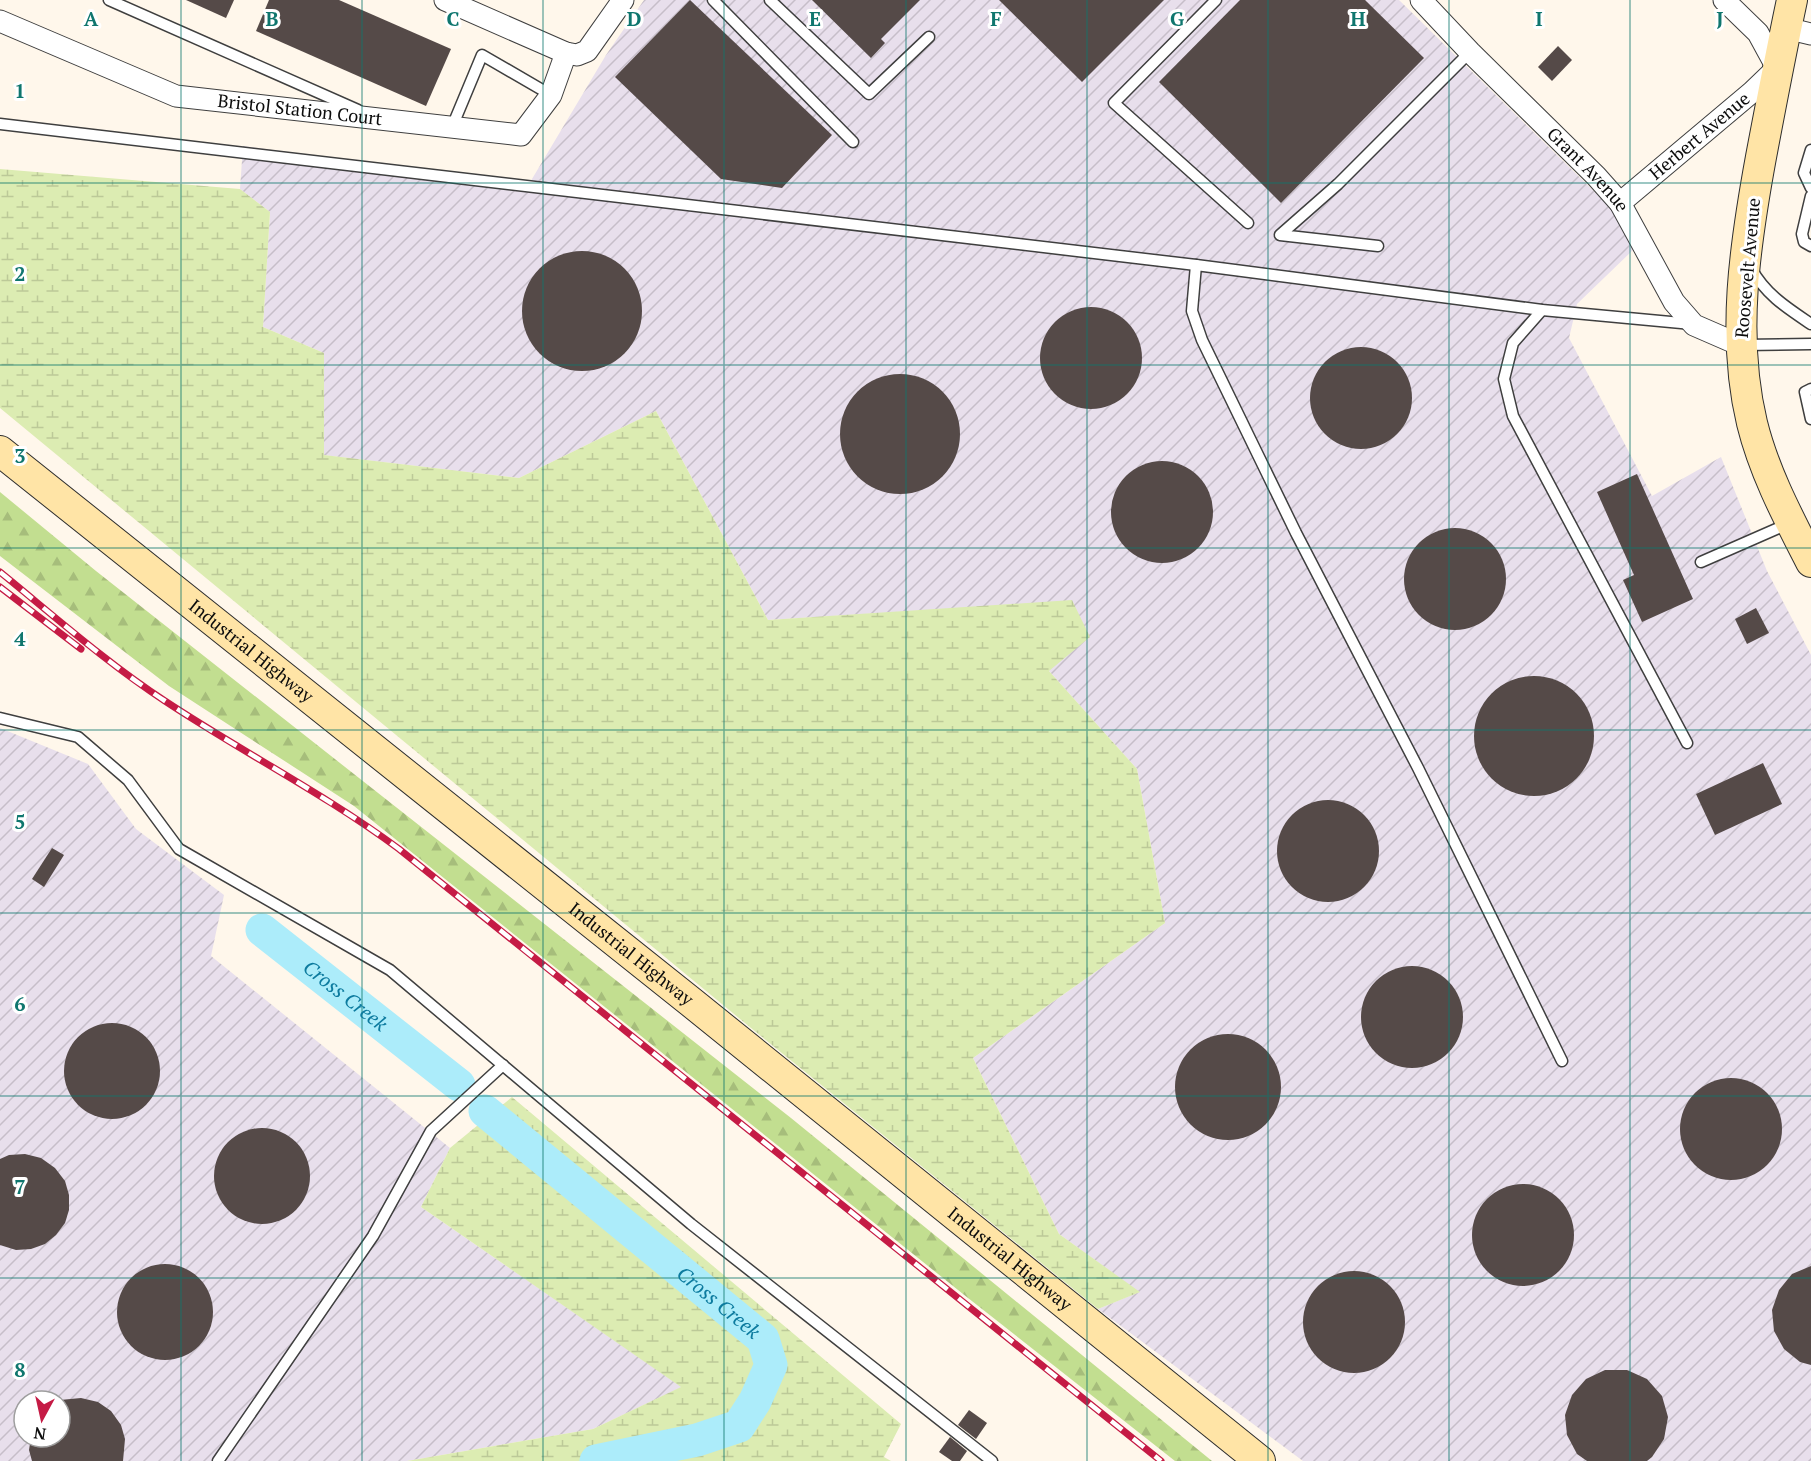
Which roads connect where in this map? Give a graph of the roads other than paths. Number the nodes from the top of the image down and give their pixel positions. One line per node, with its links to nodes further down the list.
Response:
1 (109, 0): 16 (lane)
2 (445, 0): 13 (street)
3 (623, 0): 13 (street)
4 (713, 0): 19 (lane)
5 (770, 0): 11 (lane)
6 (1216, 0): 24 (lane)
7 (1421, 0): 12 (street, Grant Avenue)
8 (1724, 0): 14 (street)
9 (0, 21): 16 (street, Bristol Station Court)
10 (1796, 21): 14 (main road, Roosevelt Avenue)
11 (929, 37)
12 (1470, 52): 23 (street, Grant Avenue); 25 (lane)
13 (566, 53): 15 (street, Bristol Station Court)
14 (1777, 68): 23 (street, Herbert Avenue); 27 (main road, Roosevelt Avenue)
15 (553, 91): 18 (street, Bristol Station Court); 18 (lane)
16 (377, 118): 18 (street, Bristol Station Court)
17 (0, 124): 28 (lane)
18 (452, 127)
19 (853, 142)
20 (1811, 150): 21 (lane)
21 (1811, 188)
22 (1811, 196): 26 (lane)
23 (1620, 203): 31 (street, Grant Avenue)
24 (1248, 224)
25 (1378, 246)
26 (1811, 246)
27 (1746, 257): 30 (lane); 33 (main road, Roosevelt Avenue)
28 (1196, 265): 29 (lane); 42 (lane)
29 (1542, 310): 31 (lane); 41 (lane)
30 (1811, 324)
31 (1694, 325): 33 (street, Grant Avenue)
32 (1811, 344): 33 (lane)
33 (1740, 345): 37 (main road, Roosevelt Avenue)
34 (1811, 389): 35 (lane)
35 (1811, 419)
36 (0, 451): 46 (main road, Industrial Highway)
37 (1791, 522): 38 (lane); 39 (main road, Roosevelt Avenue)
38 (1701, 562)
39 (1811, 562)
40 (0, 718): 43 (lane)
41 (1687, 742)
42 (1562, 1061)
43 (503, 1065): 44 (lane); 45 (lane)
44 (218, 1461)
45 (992, 1461)
46 (1260, 1461)

